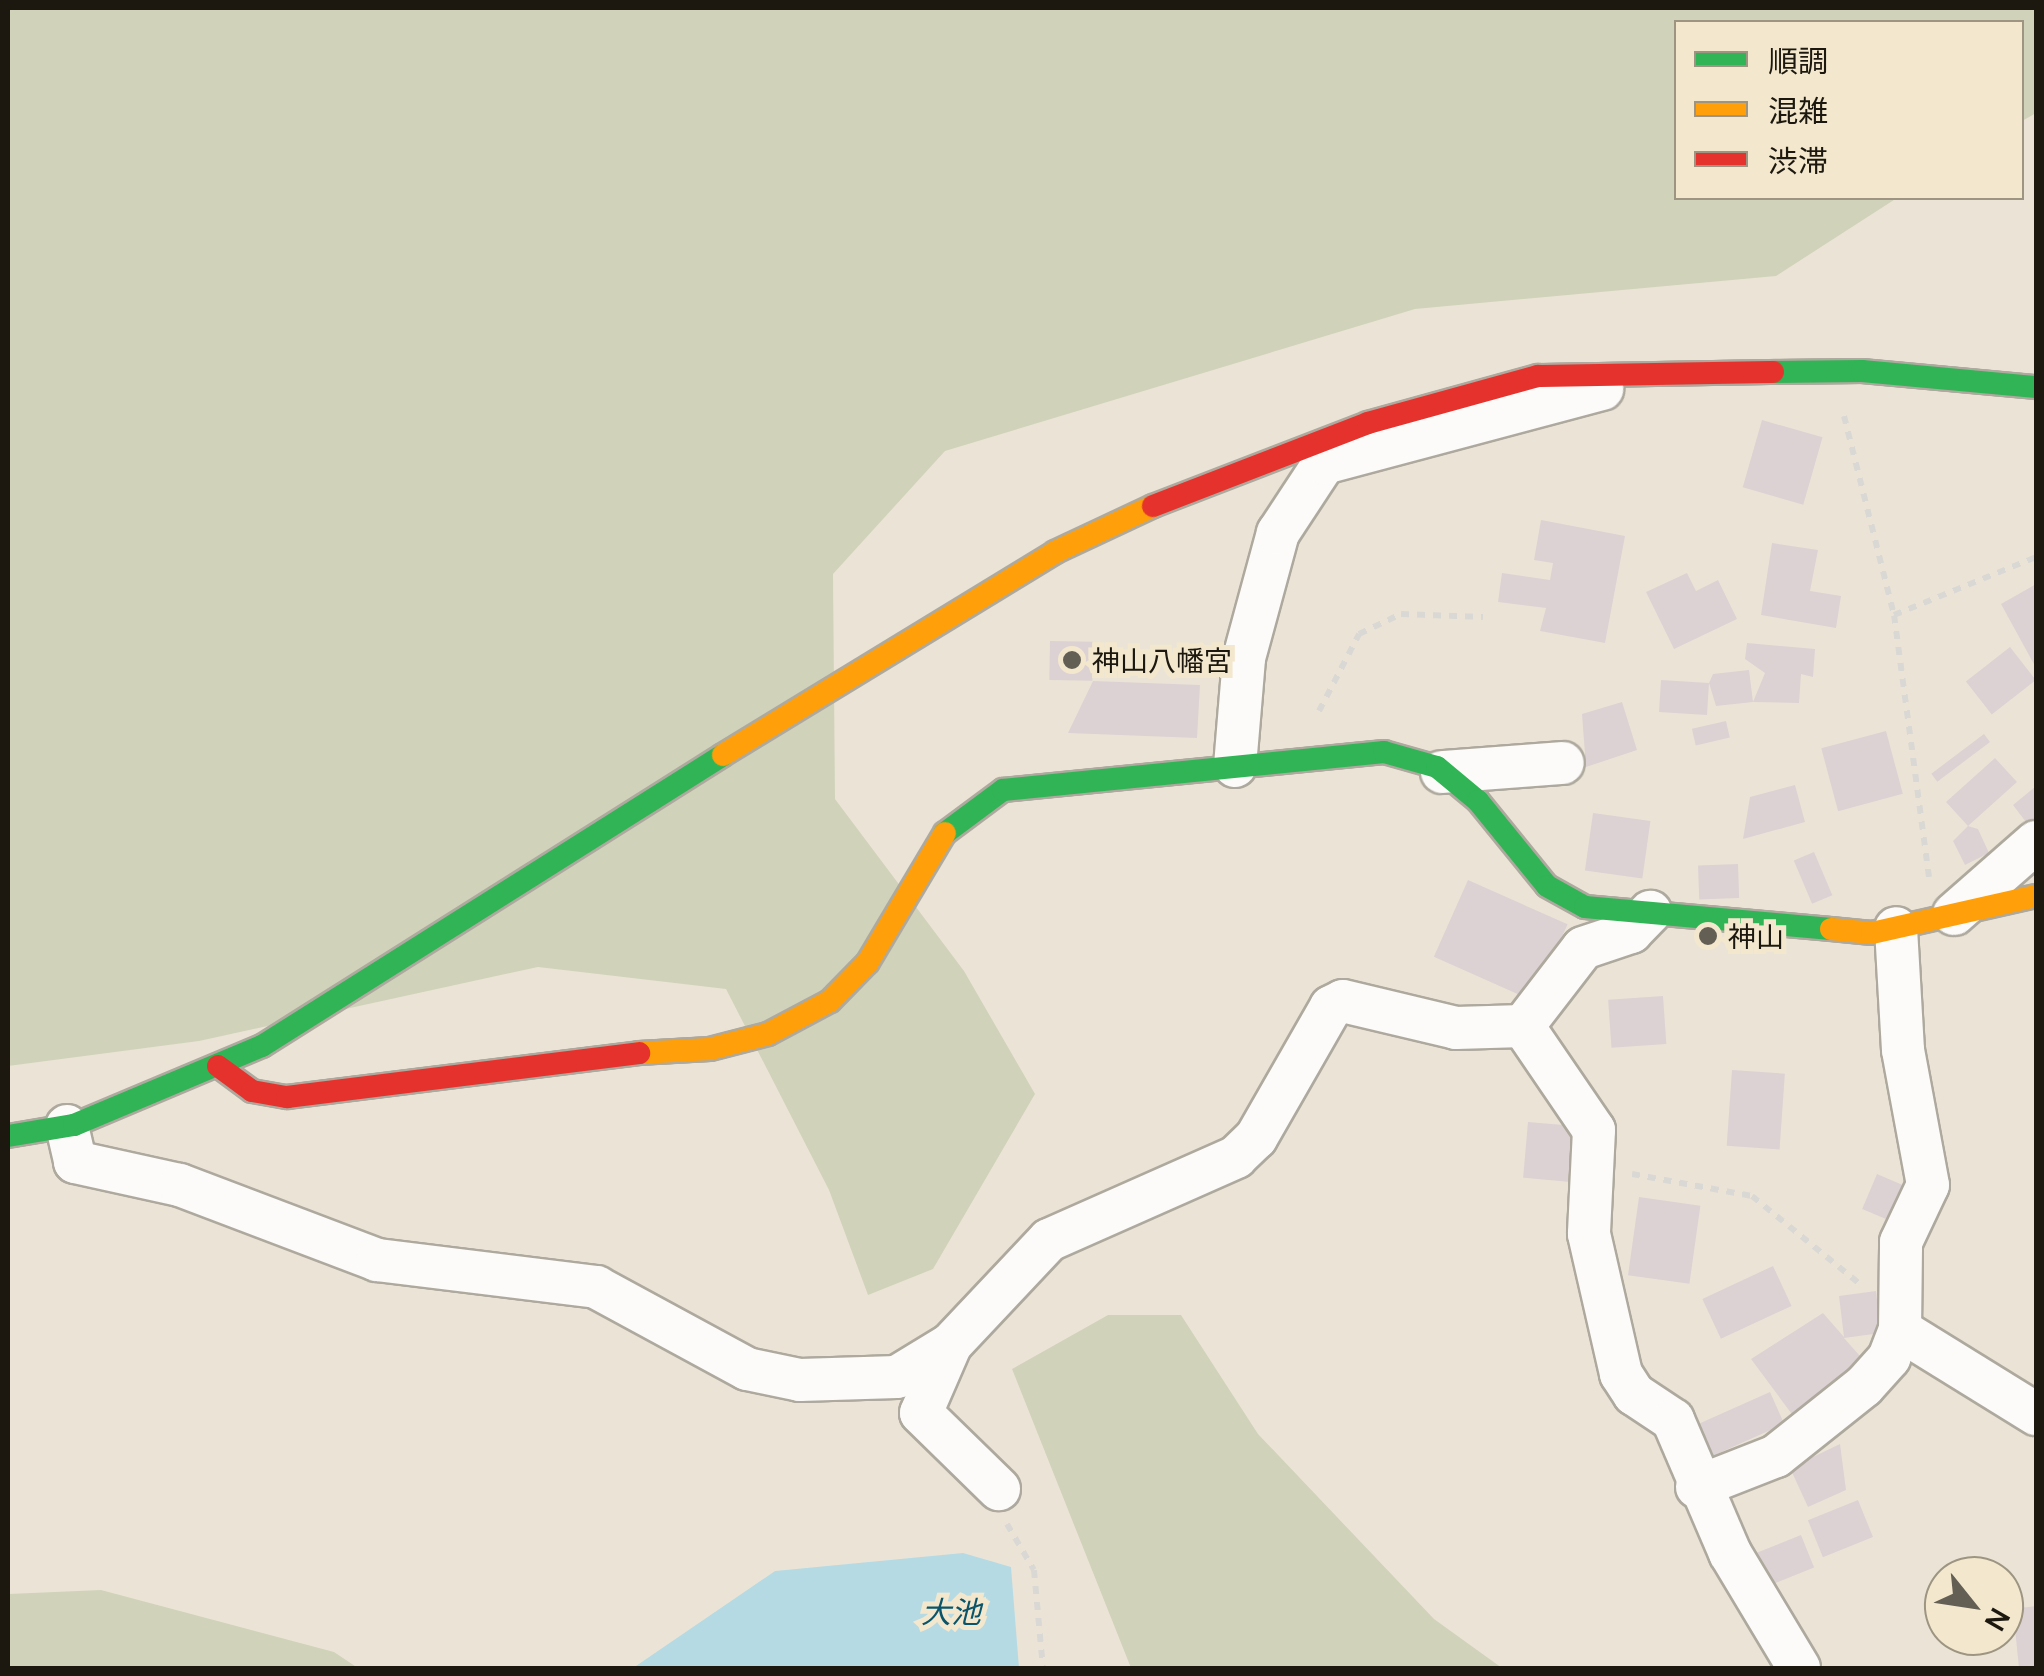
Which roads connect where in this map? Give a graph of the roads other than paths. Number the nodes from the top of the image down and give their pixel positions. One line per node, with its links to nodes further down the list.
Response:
1 (1662, 372): 2 (street); 4 (street); 11 (street)
2 (2036, 387)
3 (1563, 763): 5 (street)
4 (1234, 766): 5 (street); 11 (street)
5 (1442, 772): 8 (street)
6 (2036, 842): 9 (street)
7 (2036, 896): 9 (street)
8 (1650, 912): 9 (street); 10 (street)
9 (1927, 922): 14 (street)
10 (1523, 1026): 15 (street); 17 (street)
11 (218, 1066): 12 (street)
12 (66, 1126): 13 (street); 15 (street)
13 (8, 1136)
14 (1900, 1323): 16 (street); 17 (street)
15 (951, 1344): 18 (street)
16 (2036, 1414)
17 (1697, 1487): 19 (street)
18 (1000, 1489)
19 (1799, 1668)

